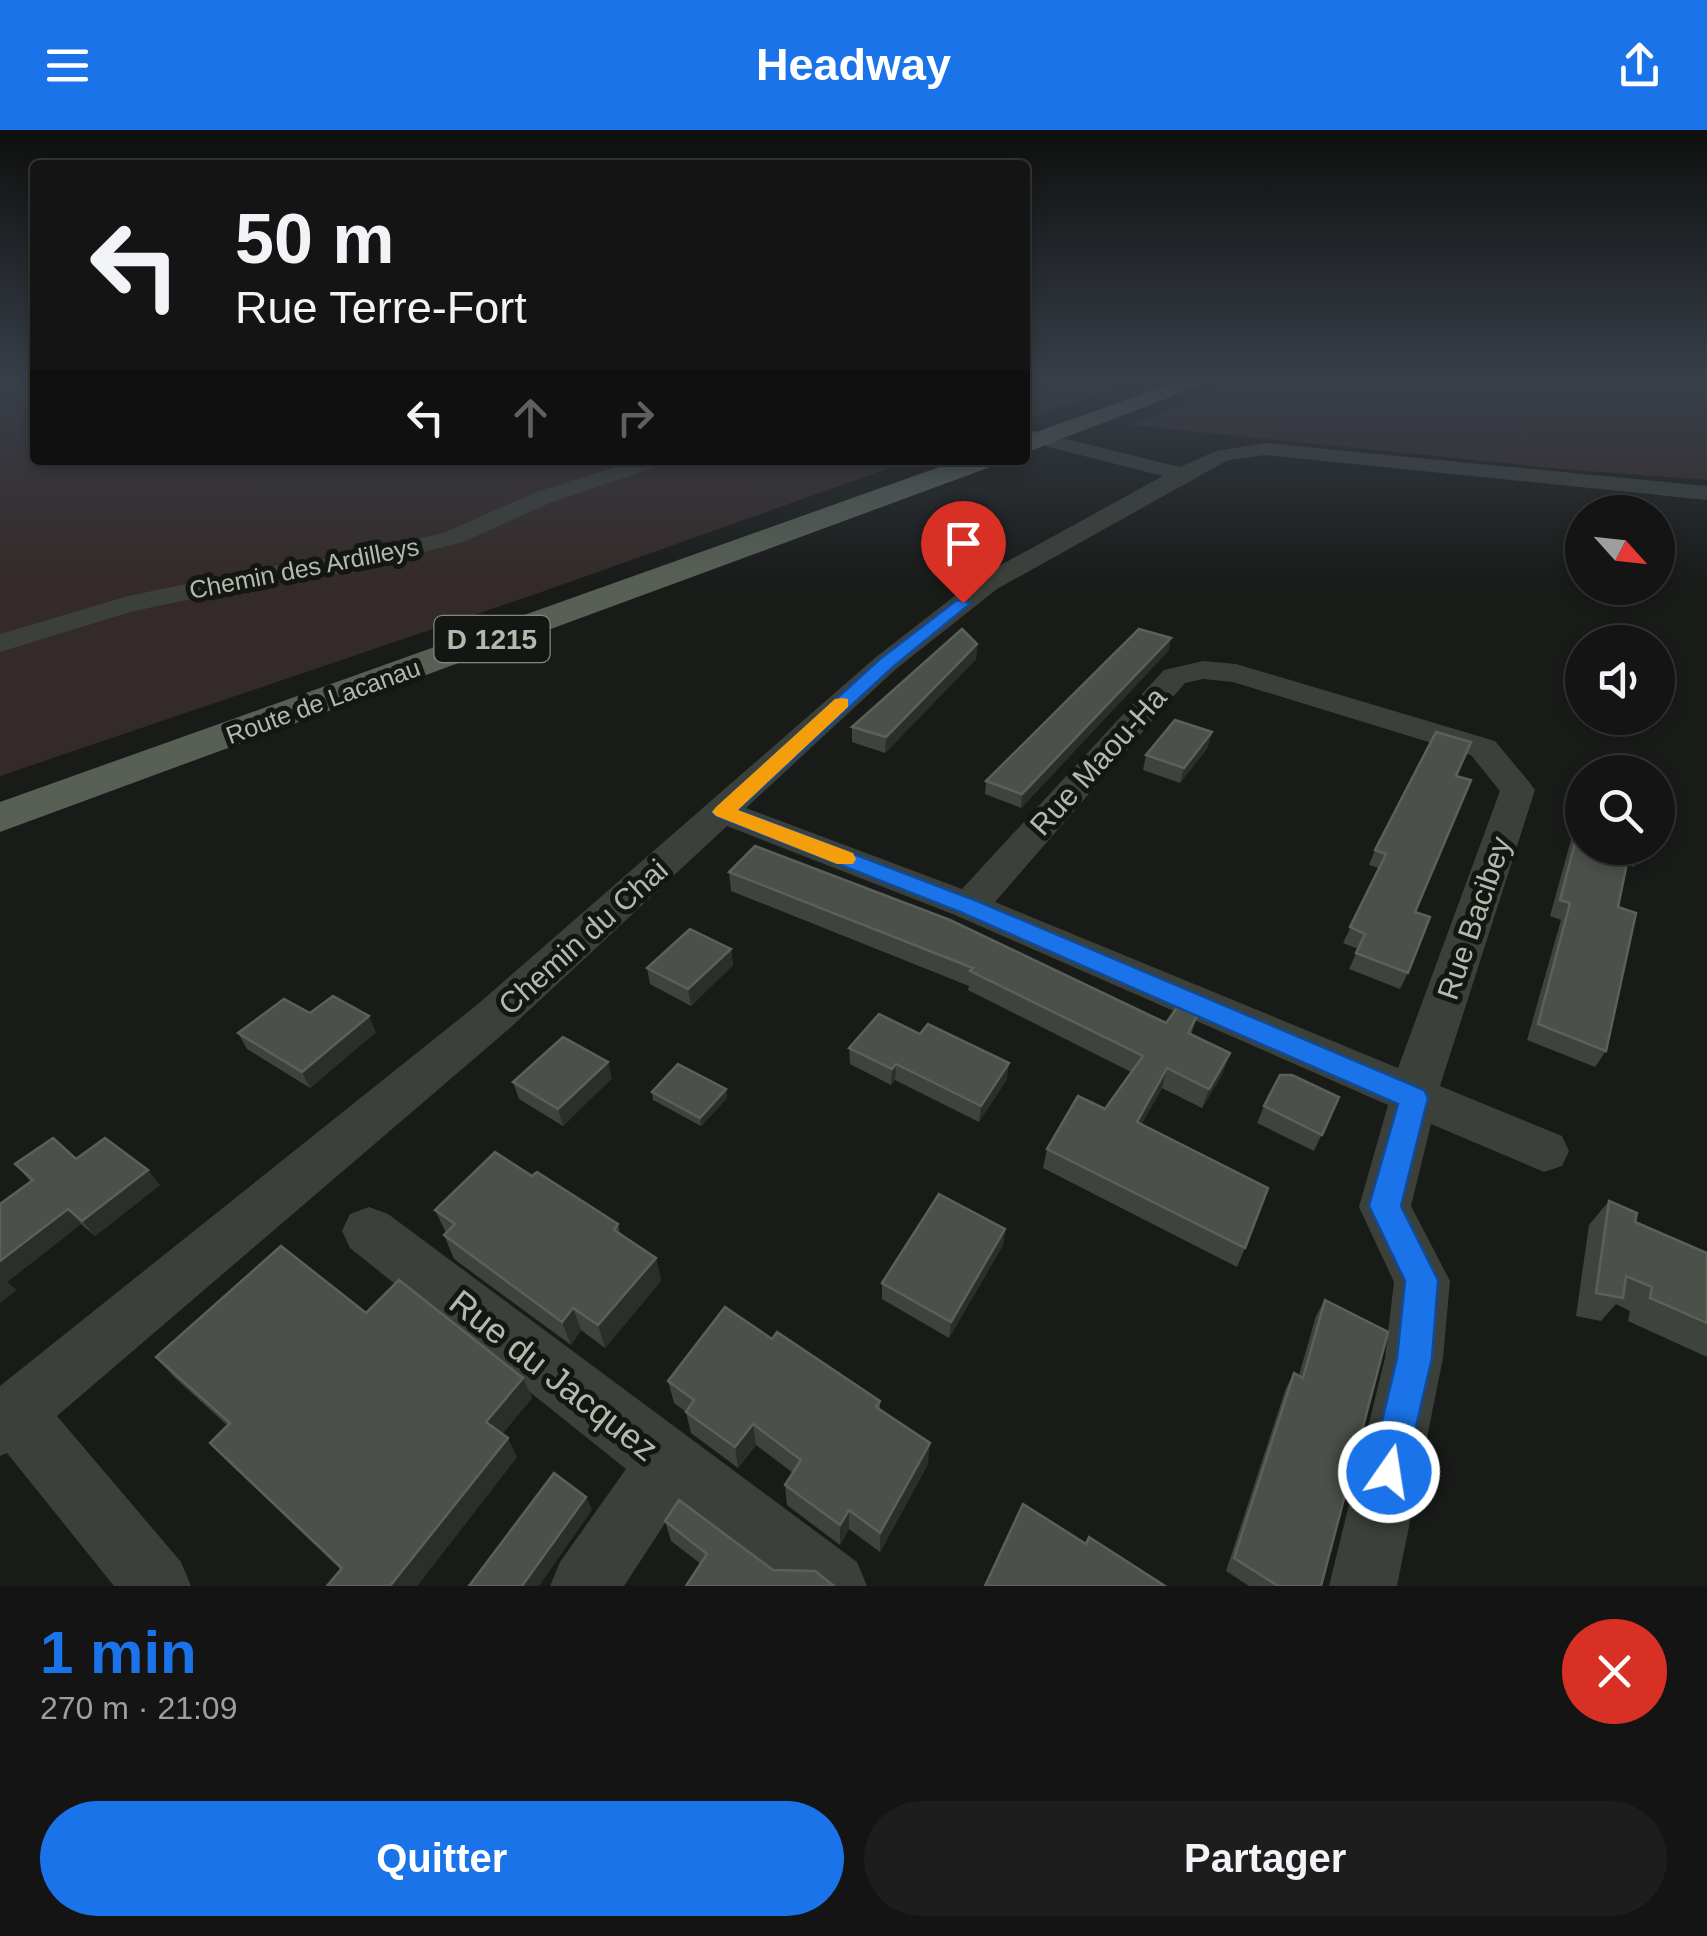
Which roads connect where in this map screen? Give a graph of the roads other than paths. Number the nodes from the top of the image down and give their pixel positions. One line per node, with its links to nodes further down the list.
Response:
1 (1070, 448): 4 (street)
2 (643, 465): 6 (street, Chemin des Ardilleys)
3 (970, 465): 9 (main road, Route de Lacanau / D 1215)
4 (1182, 474): 5 (street, Chemin du Chai); 8 (street, Chemin du Chai)
5 (1707, 493)
6 (0, 643)
7 (1484, 748): 10 (street, Rue Maou-Ha); 11 (street, Rue Bacibey)
8 (723, 812): 10 (street); 14 (street, Chemin du Chai)
9 (0, 818)
10 (969, 906): 11 (street)
11 (1414, 1098): 12 (street); 19 (street)
12 (1544, 1151)
13 (369, 1232): 15 (street, Rue du Jacquez)
14 (7, 1419): 16 (street)
15 (668, 1463): 17 (street, Rue du Jacquez); 18 (street)
16 (157, 1586)
17 (584, 1586)
18 (834, 1586)
19 (1363, 1586)

